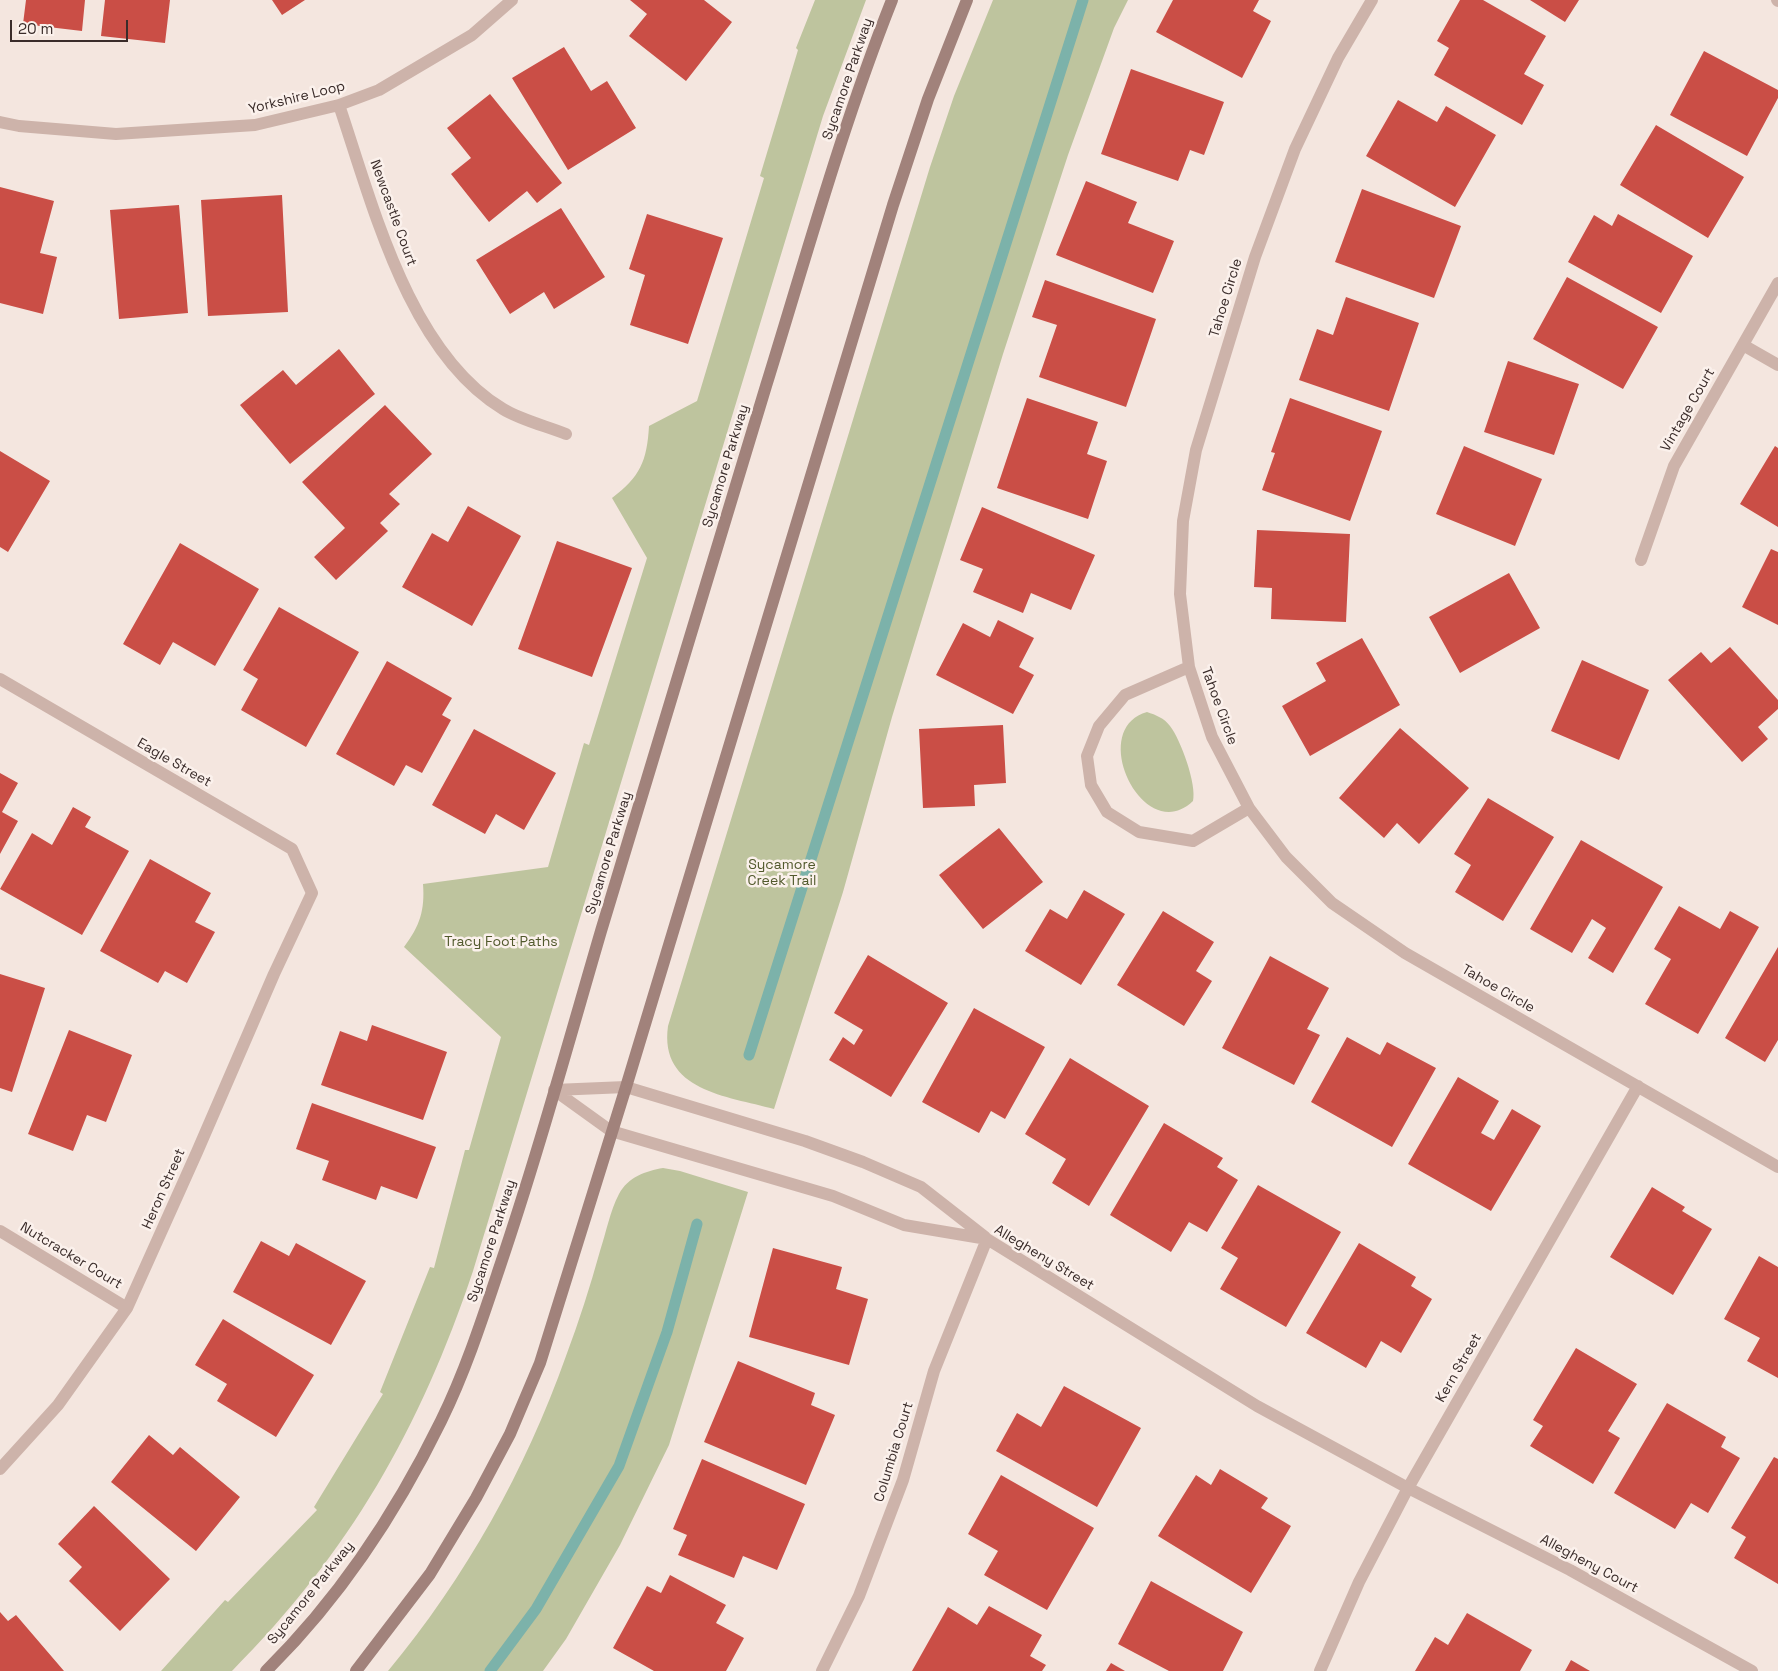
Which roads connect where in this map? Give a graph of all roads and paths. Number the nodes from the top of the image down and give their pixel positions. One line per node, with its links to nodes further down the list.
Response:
1 (512, 0): 5 (street, Yorkshire Loop)
2 (892, 0): 18 (main road, Sycamore Parkway)
3 (967, 0): 17 (main road)
4 (1372, 0): 12 (street, Tahoe Circle)
5 (339, 105): 6 (street, Yorkshire Loop); 10 (street, Newcastle Court)
6 (0, 122)
7 (1778, 283): 8 (street, Vintage Court)
8 (1743, 345): 9 (street); 11 (street, Vintage Court)
9 (1778, 365)
10 (566, 434)
11 (1641, 560)
12 (1189, 667): 14 (street, Tahoe Circle); 14 (street)
13 (0, 679): 15 (street, Eagle Street)
14 (1249, 808): 16 (street, Tahoe Circle)
15 (312, 894): 23 (street, Heron Street)
16 (1638, 1086): 20 (street, Tahoe Circle); 25 (street, Kern Street)
17 (626, 1087): 18 (street); 19 (main road); 22 (street)
18 (554, 1090): 19 (street, Allegheny Street); 26 (main road, Sycamore Parkway)
19 (611, 1131): 22 (street, Allegheny Street); 27 (main road)
20 (1778, 1167)
21 (0, 1230): 23 (street, Nutcracker Court)
22 (987, 1239): 25 (street, Allegheny Street); 28 (street, Columbia Court)
23 (127, 1308): 24 (street, Heron Street)
24 (0, 1469)
25 (1408, 1488): 29 (street, Kern Street); 30 (street, Allegheny Court)
26 (266, 1671)
27 (356, 1671)
28 (822, 1671)
29 (1320, 1671)
30 (1752, 1671)

